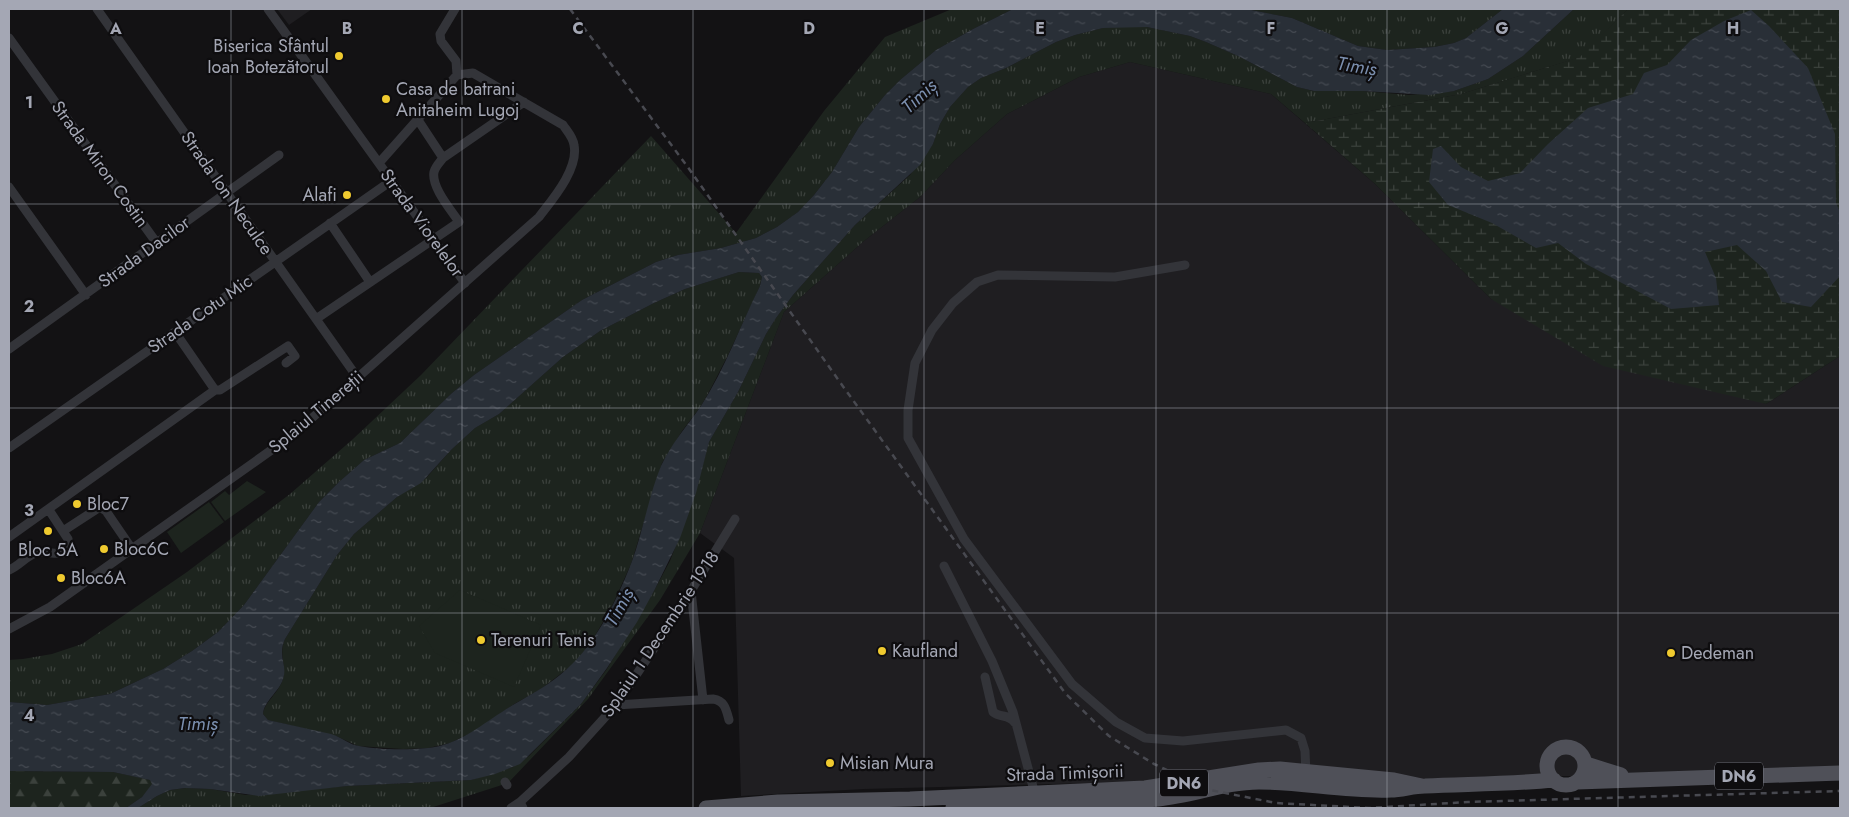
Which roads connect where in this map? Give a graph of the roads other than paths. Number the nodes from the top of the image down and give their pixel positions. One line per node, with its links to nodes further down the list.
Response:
1 (97, 9): 13 (street, Strada Ion Neculce)
2 (268, 9): 10 (street, Strada Viorelelor)
3 (455, 9): 5 (street)
4 (9, 38): 16 (street, Strada Miron Costin)
5 (458, 75): 6 (street); 7 (street, Strada Viorelelor)
6 (524, 102): 9 (street); 20 (street, Splaiul Tinereții)
7 (418, 120): 9 (street); 10 (street, Strada Viorelelor)
8 (279, 155): 13 (street, Strada Dacilor)
9 (443, 158): 15 (street)
10 (379, 163): 11 (street, Strada Viorelelor)
11 (391, 181): 14 (street, Strada Cotu Mic); 15 (street, Strada Viorelelor)
12 (9, 187): 21 (street)
13 (227, 192): 16 (street, Strada Dacilor); 17 (street, Strada Ion Neculce)
14 (330, 223): 17 (street, Strada Cotu Mic); 19 (street)
15 (433, 239): 19 (street); 20 (street, Strada Viorelelor)
16 (156, 242): 21 (street, Strada Dacilor)
17 (275, 262): 22 (street, Strada Ion Neculce); 23 (street, Strada Cotu Mic)
18 (1185, 265): 48 (street)
19 (370, 282): 22 (street)
20 (465, 283): 26 (street, Splaiul Tinereții)
21 (86, 295): 24 (street, Strada Dacilor)
22 (316, 320): 26 (street, Strada Ion Neculce)
23 (175, 332): 27 (street); 28 (street, Strada Cotu Mic)
24 (9, 349)
25 (286, 362): 27 (street)
26 (357, 377): 33 (street, Splaiul Tinereții)
27 (216, 390): 29 (street)
28 (9, 448)
29 (49, 510): 31 (street); 32 (street)
30 (735, 519): 36 (street, Splaiul 1 Decembrie 1918)
31 (63, 531): 33 (street); 35 (street)
32 (9, 537)
33 (132, 549): 39 (street, Splaiul Tinereții)
34 (944, 566): 44 (street)
35 (9, 570)
36 (691, 592): 37 (street); 38 (street, Splaiul 1 Decembrie 1918)
37 (693, 613): 38 (street); 41 (street)
38 (675, 617): 42 (street, Splaiul 1 Decembrie 1918)
39 (9, 629)
40 (985, 677): 44 (street)
41 (703, 700): 42 (street); 43 (street)
42 (616, 705): 55 (street, Splaiul 1 Decembrie 1918)
43 (729, 720)
44 (1016, 723): 53 (street)
45 (1548, 760): 46 (main road); 50 (main road); 51 (main road)
46 (1586, 764): 49 (main road, DN6); 52 (main road)
47 (1840, 773): 49 (main road, DN6)
48 (1306, 779): 51 (main road, Strada Timișorii / DN6); 54 (main road, Strada Timișorii / DN6)
49 (1637, 779): 52 (main road, DN6)
50 (1554, 780): 51 (main road, Strada Timișorii / DN6); 52 (main road)
51 (1520, 782)
52 (1577, 782)
53 (1037, 799): 54 (main road, Strada Timișorii / DN6); 57 (main road, Strada Timișorii / DN6); 58 (main road, Strada Timișorii / DN6)
54 (1062, 802)
55 (521, 805): 56 (street, Splaiul 1 Decembrie 1918)
56 (511, 808)
57 (706, 808)
58 (927, 808)

